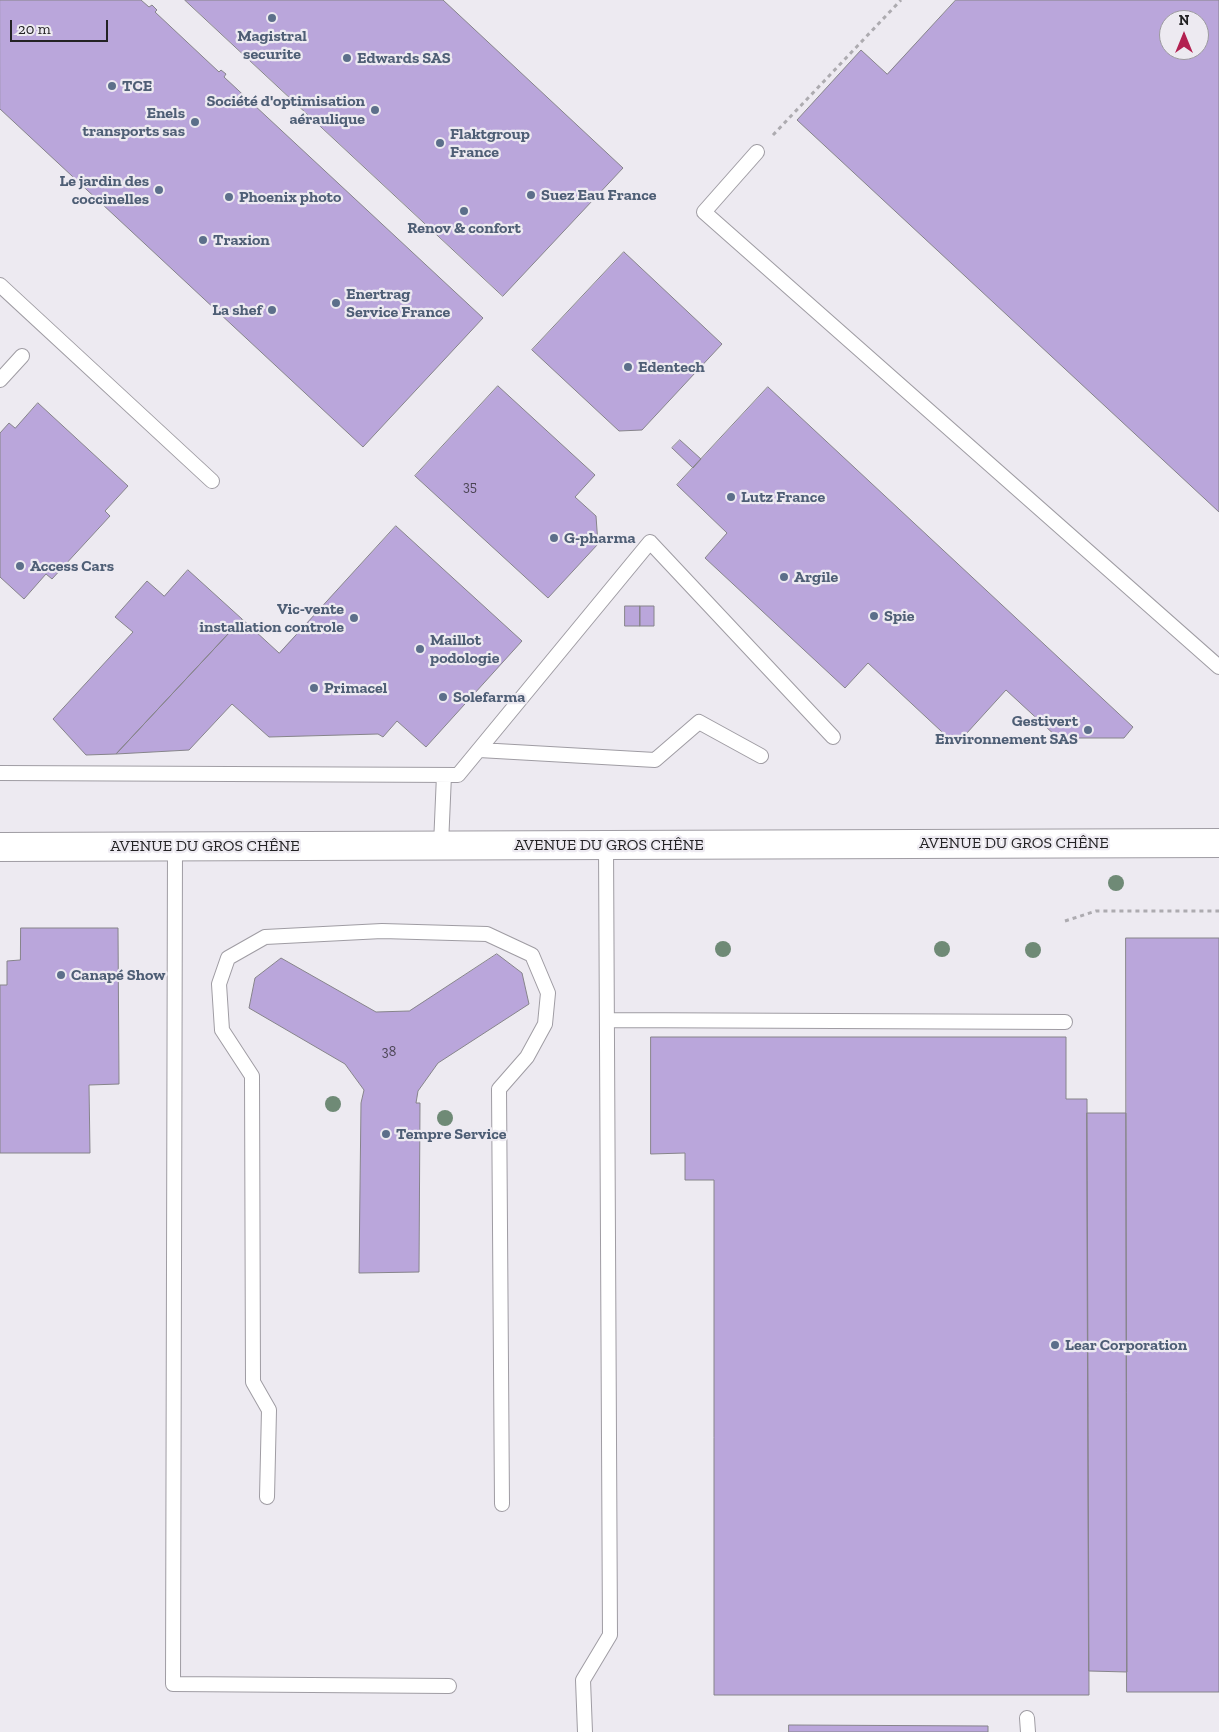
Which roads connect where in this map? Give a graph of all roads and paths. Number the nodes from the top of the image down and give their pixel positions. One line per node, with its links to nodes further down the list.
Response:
1 (901, 0): 2 (path)
2 (757, 152): 7 (lane)
3 (0, 285): 6 (lane)
4 (22, 356): 5 (lane)
5 (0, 380)
6 (212, 481)
7 (1219, 667)
8 (834, 737): 9 (lane)
9 (479, 750): 10 (lane); 12 (lane)
10 (761, 756)
11 (0, 773): 12 (lane)
12 (444, 775): 15 (lane)
13 (1219, 843): 14 (street, AVENUE DU GROS CHÊNE)
14 (606, 844): 15 (street, AVENUE DU GROS CHÊNE); 20 (lane)
15 (442, 845): 16 (street, AVENUE DU GROS CHÊNE)
16 (176, 846): 17 (street, AVENUE DU GROS CHÊNE); 24 (lane)
17 (0, 847)
18 (1219, 910): 19 (path)
19 (1065, 921)
20 (607, 1020): 21 (lane); 26 (lane)
21 (1065, 1022)
22 (267, 1497): 23 (lane)
23 (502, 1504)
24 (449, 1686)
25 (1027, 1718): 27 (lane)
26 (585, 1732)
27 (1028, 1732)

